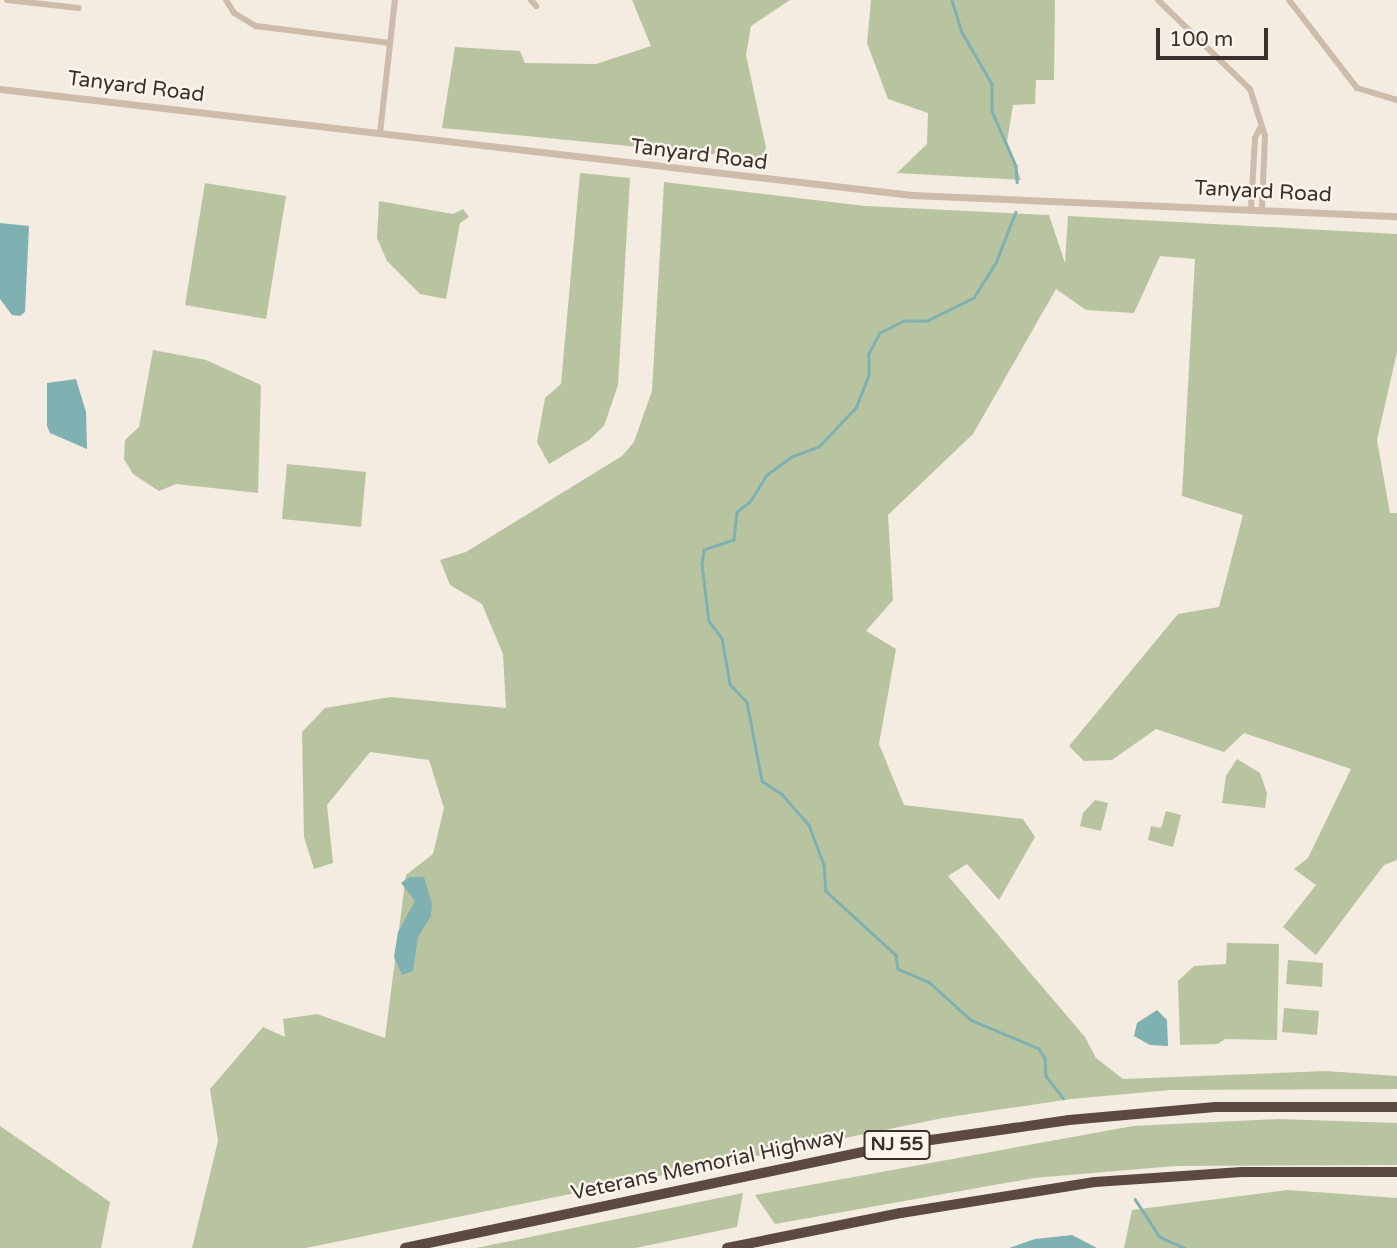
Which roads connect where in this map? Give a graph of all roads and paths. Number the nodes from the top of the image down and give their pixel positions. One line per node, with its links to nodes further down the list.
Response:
1 (7, 0): 6 (street)
2 (226, 0): 7 (street)
3 (395, 0): 7 (street)
4 (1158, 0): 10 (street)
5 (1289, 0): 9 (street)
6 (79, 8)
7 (390, 43): 11 (street)
8 (0, 89): 11 (street, Tanyard Road)
9 (1397, 100)
10 (1260, 128): 12 (street); 13 (street)
11 (380, 133): 12 (street, Tanyard Road)
12 (1251, 208): 13 (street, Tanyard Road)
13 (1262, 209): 14 (street, Tanyard Road)
14 (1397, 216)
15 (1397, 1107): 17 (highway, Veterans Memorial Highway / NJ 55)
16 (1397, 1172): 18 (highway)
17 (405, 1248)
18 (727, 1248)

